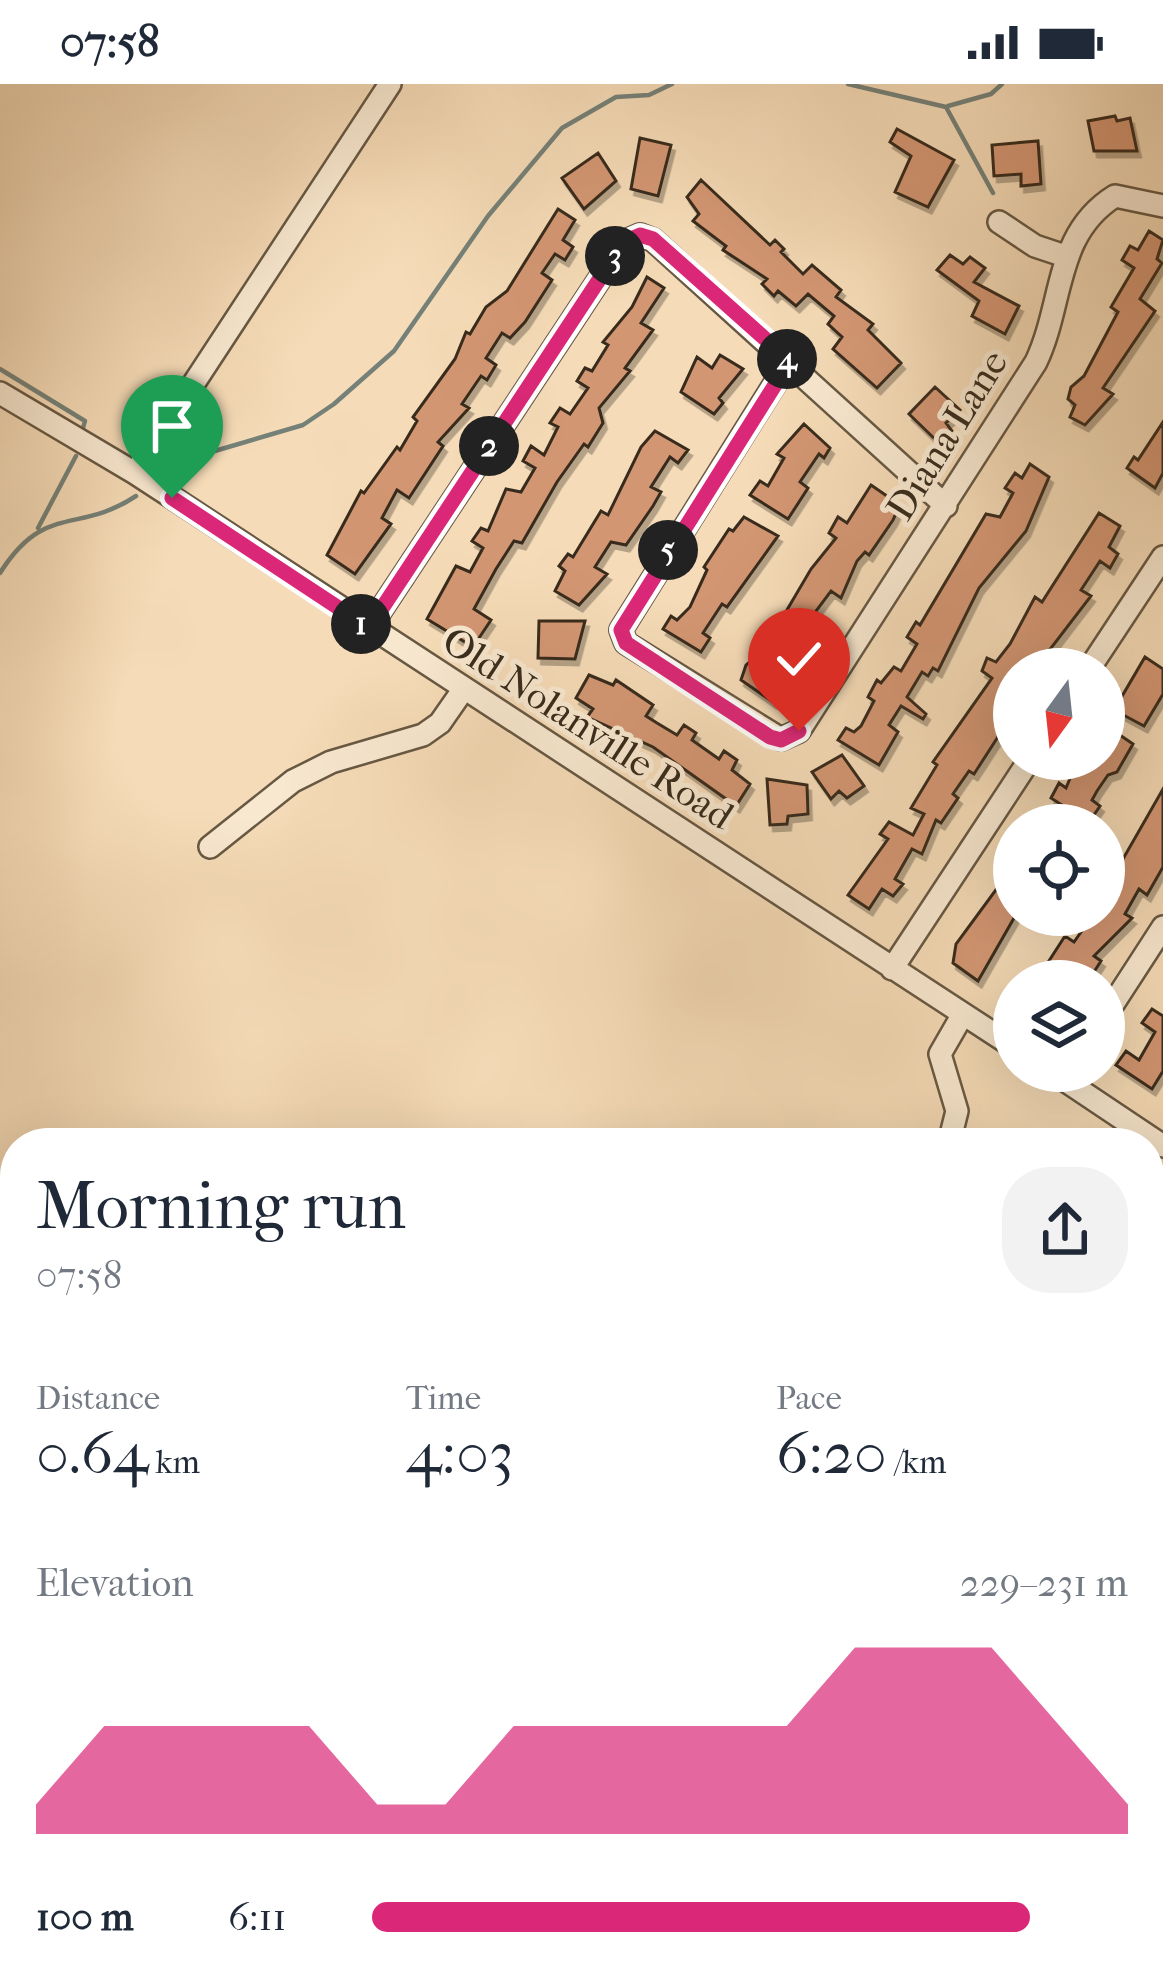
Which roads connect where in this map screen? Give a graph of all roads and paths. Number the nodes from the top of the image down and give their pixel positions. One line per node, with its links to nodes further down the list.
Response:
1 (390, 84): 7 (street)
2 (1163, 206): 4 (street, Diana Lane)
3 (999, 222): 4 (street)
4 (1064, 256): 8 (street, Diana Lane)
5 (790, 361): 8 (street); 8 (street, Diana Lane); 10 (street)
6 (0, 393): 7 (street, Old Nolanville Road)
7 (135, 473): 10 (street, Old Nolanville Road)
8 (946, 506)
9 (1163, 556): 11 (street)
10 (369, 628): 12 (street, Old Nolanville Road)
11 (1103, 648)
12 (464, 690): 14 (street); 16 (street, Old Nolanville Road)
13 (1016, 780): 16 (street)
14 (210, 847)
15 (1163, 927): 17 (street)
16 (892, 969): 18 (street, Old Nolanville Road)
17 (1125, 986)
18 (963, 1014): 19 (street, Old Nolanville Road); 21 (street)
19 (993, 1033)
20 (1087, 1092): 22 (street)
21 (953, 1128)
22 (1138, 1128)

